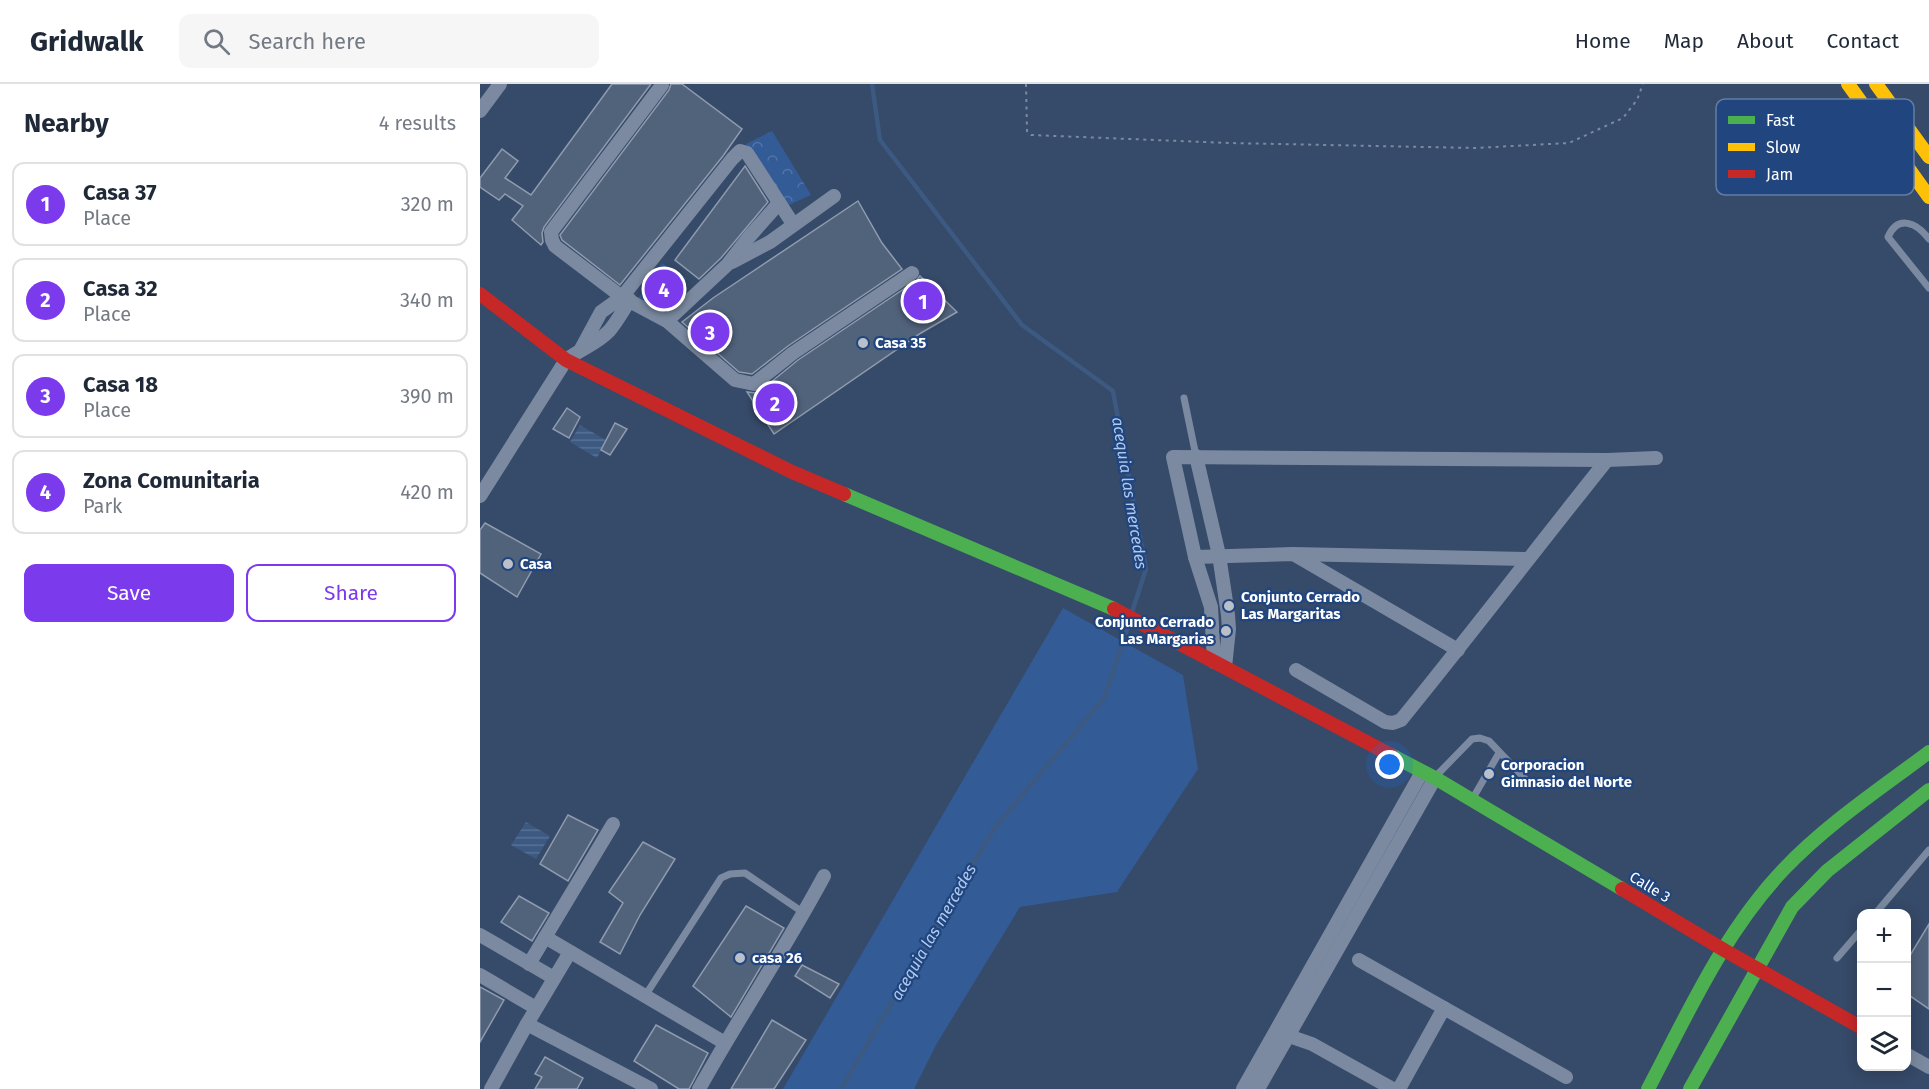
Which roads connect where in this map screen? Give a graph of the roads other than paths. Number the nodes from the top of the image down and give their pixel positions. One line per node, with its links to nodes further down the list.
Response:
1 (500, 84): 7 (street)
2 (1848, 84): 5 (main road)
3 (1876, 84): 6 (main road)
4 (662, 85): 20 (street)
5 (1859, 99)
6 (1887, 99)
7 (480, 111)
8 (1914, 136): 9 (main road)
9 (1929, 156)
10 (1914, 176): 12 (main road)
11 (834, 196): 14 (street)
12 (1929, 197)
13 (779, 204): 14 (street); 16 (street); 20 (street)
14 (793, 224): 16 (street)
15 (1929, 239): 18 (lane)
16 (728, 264): 21 (street)
17 (912, 273): 21 (street)
18 (1929, 288)
19 (480, 294): 22 (main road, Calle 3)
20 (626, 298): 21 (street); 22 (street)
21 (667, 321)
22 (566, 360): 27 (street); 33 (main road, Calle 3)
23 (1184, 398): 24 (lane)
24 (1196, 456): 26 (street); 29 (street); 30 (street)
25 (1656, 458): 26 (street)
26 (1607, 460): 31 (street)
27 (480, 496)
28 (1293, 554): 29 (street); 31 (street); 32 (street)
29 (1219, 555): 30 (street); 33 (street)
30 (1195, 557): 33 (street)
31 (1527, 559): 32 (street)
32 (1458, 650): 34 (street)
33 (1220, 664): 37 (main road, Calle 3)
34 (1296, 670)
35 (1500, 753): 37 (lane); 38 (lane); 40 (lane)
36 (1929, 753): 49 (main road)
37 (1428, 775): 40 (main road, Calle 3); 62 (street)
38 (1529, 783)
39 (1929, 789): 54 (main road)
40 (1472, 800): 49 (main road, Calle 3)
41 (613, 824): 48 (street)
42 (1929, 850): 44 (lane)
43 (824, 876): 45 (street)
44 (1879, 909)
45 (804, 913): 57 (lane); 63 (street)
46 (480, 935): 53 (street)
47 (1857, 935): 51 (lane)
48 (545, 937): 50 (street); 53 (street)
49 (1724, 950): 54 (main road, Calle 3); 74 (main road)
50 (570, 952): 56 (street); 57 (street)
51 (1837, 958)
52 (1359, 960): 59 (street)
53 (529, 964): 56 (street)
54 (1757, 968): 61 (main road, Calle 3); 75 (main road)
55 (480, 975): 58 (street)
56 (554, 978): 58 (street)
57 (645, 996): 63 (street)
58 (536, 1008): 60 (street)
59 (1444, 1008): 66 (street); 73 (street)
60 (527, 1024): 67 (street); 68 (street)
61 (1857, 1025)
62 (1285, 1028): 70 (street); 71 (street); 72 (street)
63 (725, 1043): 69 (street)
64 (1911, 1057): 65 (street)
65 (1929, 1067)
66 (1566, 1077)
67 (491, 1089)
68 (651, 1089)
69 (699, 1089)
70 (1243, 1089)
71 (1258, 1089)
72 (1394, 1089)
73 (1399, 1089)
74 (1648, 1089)
75 (1690, 1089)

